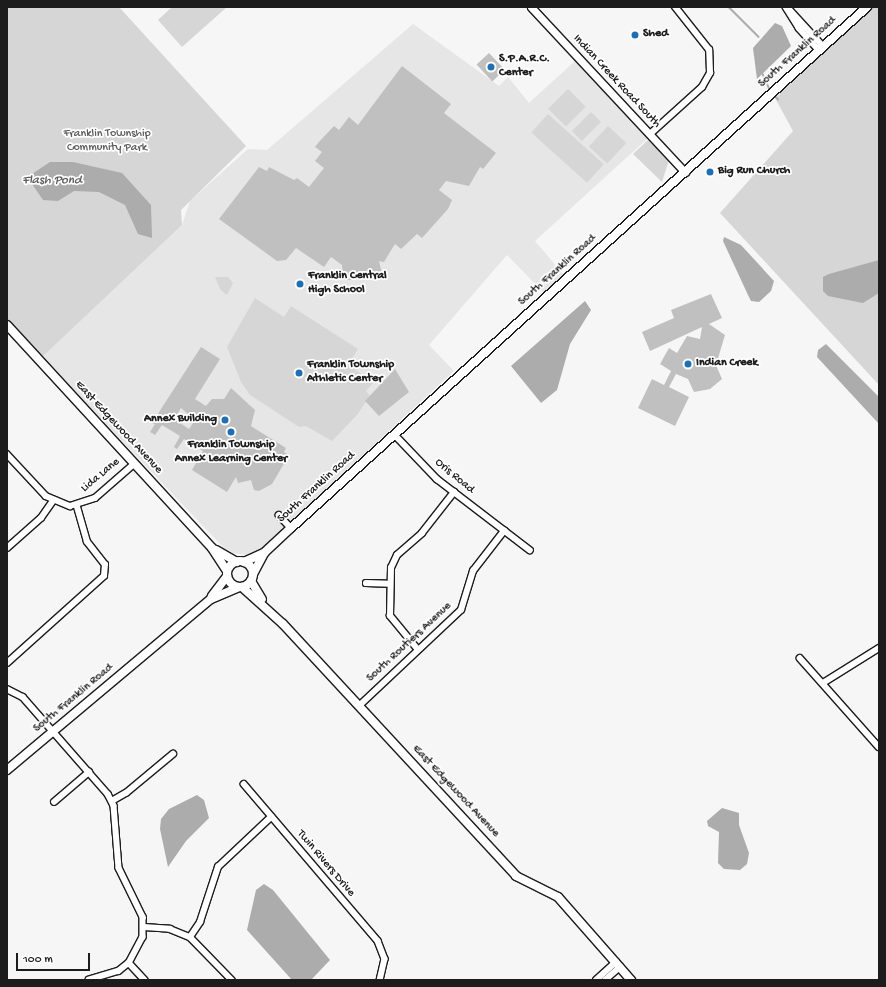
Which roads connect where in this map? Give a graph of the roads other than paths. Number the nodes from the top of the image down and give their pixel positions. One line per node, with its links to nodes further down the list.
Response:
1 (531, 7): 6 (street, Indian Creek Road South)
2 (675, 7): 6 (street)
3 (787, 7): 5 (street)
4 (867, 7): 5 (main road, South Franklin Road)
5 (821, 48): 7 (main road, South Franklin Road)
6 (650, 134): 7 (street, Indian Creek Road South)
7 (685, 172): 9 (main road, South Franklin Road)
8 (7, 325): 11 (main road, East Edgewood Avenue)
9 (394, 434): 12 (street, Oris Road); 16 (main road, South Franklin Road)
10 (7, 454): 13 (street)
11 (134, 464): 14 (street, Lida Lane); 19 (main road, East Edgewood Avenue)
12 (454, 492): 17 (street, Oris Road); 26 (street)
13 (53, 501): 14 (street, Lida Lane); 18 (street)
14 (77, 506): 33 (street)
15 (279, 515): 16 (street)
16 (291, 528): 21 (main road, South Franklin Road)
17 (504, 531): 20 (street, Oris Road); 31 (street, South Routiers Avenue)
18 (7, 548)
19 (212, 548): 22 (main road); 23 (main road)
20 (530, 550)
21 (264, 552): 22 (main road, South Franklin Road); 24 (main road, South Franklin Road)
22 (240, 562): 23 (main road, South Franklin Road); 24 (main road)
23 (227, 573): 27 (main road); 28 (main road, South Franklin Road)
24 (252, 578): 27 (main road, South Franklin Road); 29 (main road)
25 (366, 583): 26 (street)
26 (389, 584): 31 (street)
27 (240, 587): 28 (main road, South Franklin Road); 29 (main road)
28 (211, 599): 37 (main road, South Franklin Road)
29 (268, 608): 36 (main road, East Edgewood Avenue)
30 (879, 648): 34 (street)
31 (418, 650): 36 (street, South Routiers Avenue)
32 (800, 658): 34 (street)
33 (7, 663)
34 (822, 683): 38 (street)
35 (7, 690): 37 (street)
36 (359, 706): 49 (main road, East Edgewood Avenue)
37 (54, 731): 40 (main road, South Franklin Road); 41 (street)
38 (879, 747)
39 (173, 754): 43 (street)
40 (7, 770)
41 (89, 772): 43 (street); 44 (street)
42 (244, 784): 45 (street, Twin Rivers Drive)
43 (112, 801): 46 (street)
44 (54, 802)
45 (271, 817): 47 (street); 53 (street, Twin Rivers Drive)
46 (144, 927): 47 (street); 48 (street)
47 (190, 937): 52 (street)
48 (129, 963): 50 (street); 51 (street)
49 (618, 964): 54 (street); 55 (street); 56 (main road, East Edgewood Avenue)
50 (89, 980)
51 (144, 980)
52 (232, 980)
53 (380, 980)
54 (596, 980)
55 (605, 980)
56 (631, 980)

